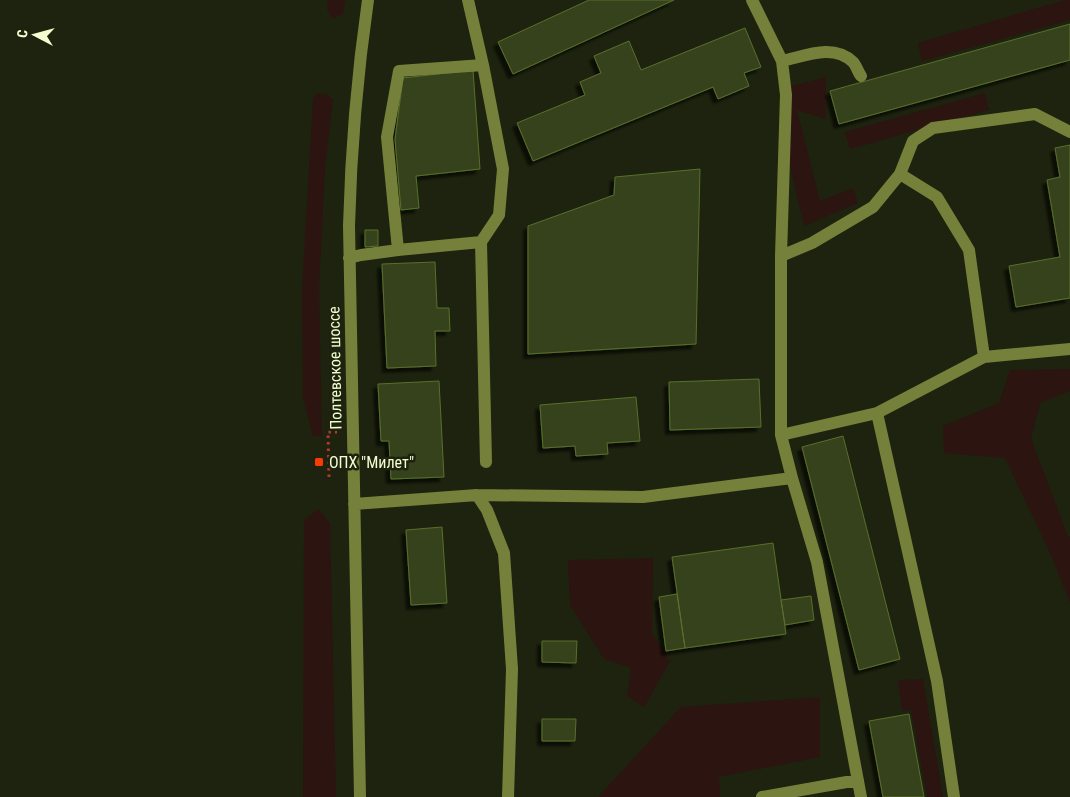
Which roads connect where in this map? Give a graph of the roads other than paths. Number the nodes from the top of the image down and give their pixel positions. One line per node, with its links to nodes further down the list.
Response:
1 (368, 0): 12 (street, Полтевское шоссе)
2 (468, 0): 5 (street)
3 (752, 0): 4 (street)
4 (782, 61): 6 (street); 11 (street)
5 (483, 65): 9 (street); 10 (street)
6 (861, 76)
7 (1070, 132): 8 (street)
8 (900, 174): 11 (street); 14 (street)
9 (481, 242): 10 (street); 17 (street)
10 (398, 250): 12 (street)
11 (782, 256): 16 (street)
12 (349, 258): 20 (street, Полтевское шоссе)
13 (1070, 349): 14 (street)
14 (984, 357): 15 (street)
15 (877, 413): 16 (street); 26 (street)
16 (781, 435): 18 (street)
17 (486, 462)
18 (792, 478): 19 (street); 21 (street)
19 (477, 495): 20 (street); 23 (street)
20 (354, 504): 22 (street, Полтевское шоссе)
21 (858, 780): 24 (street); 25 (street)
22 (360, 797)
23 (508, 797)
24 (762, 797)
25 (861, 797)
26 (954, 797)

